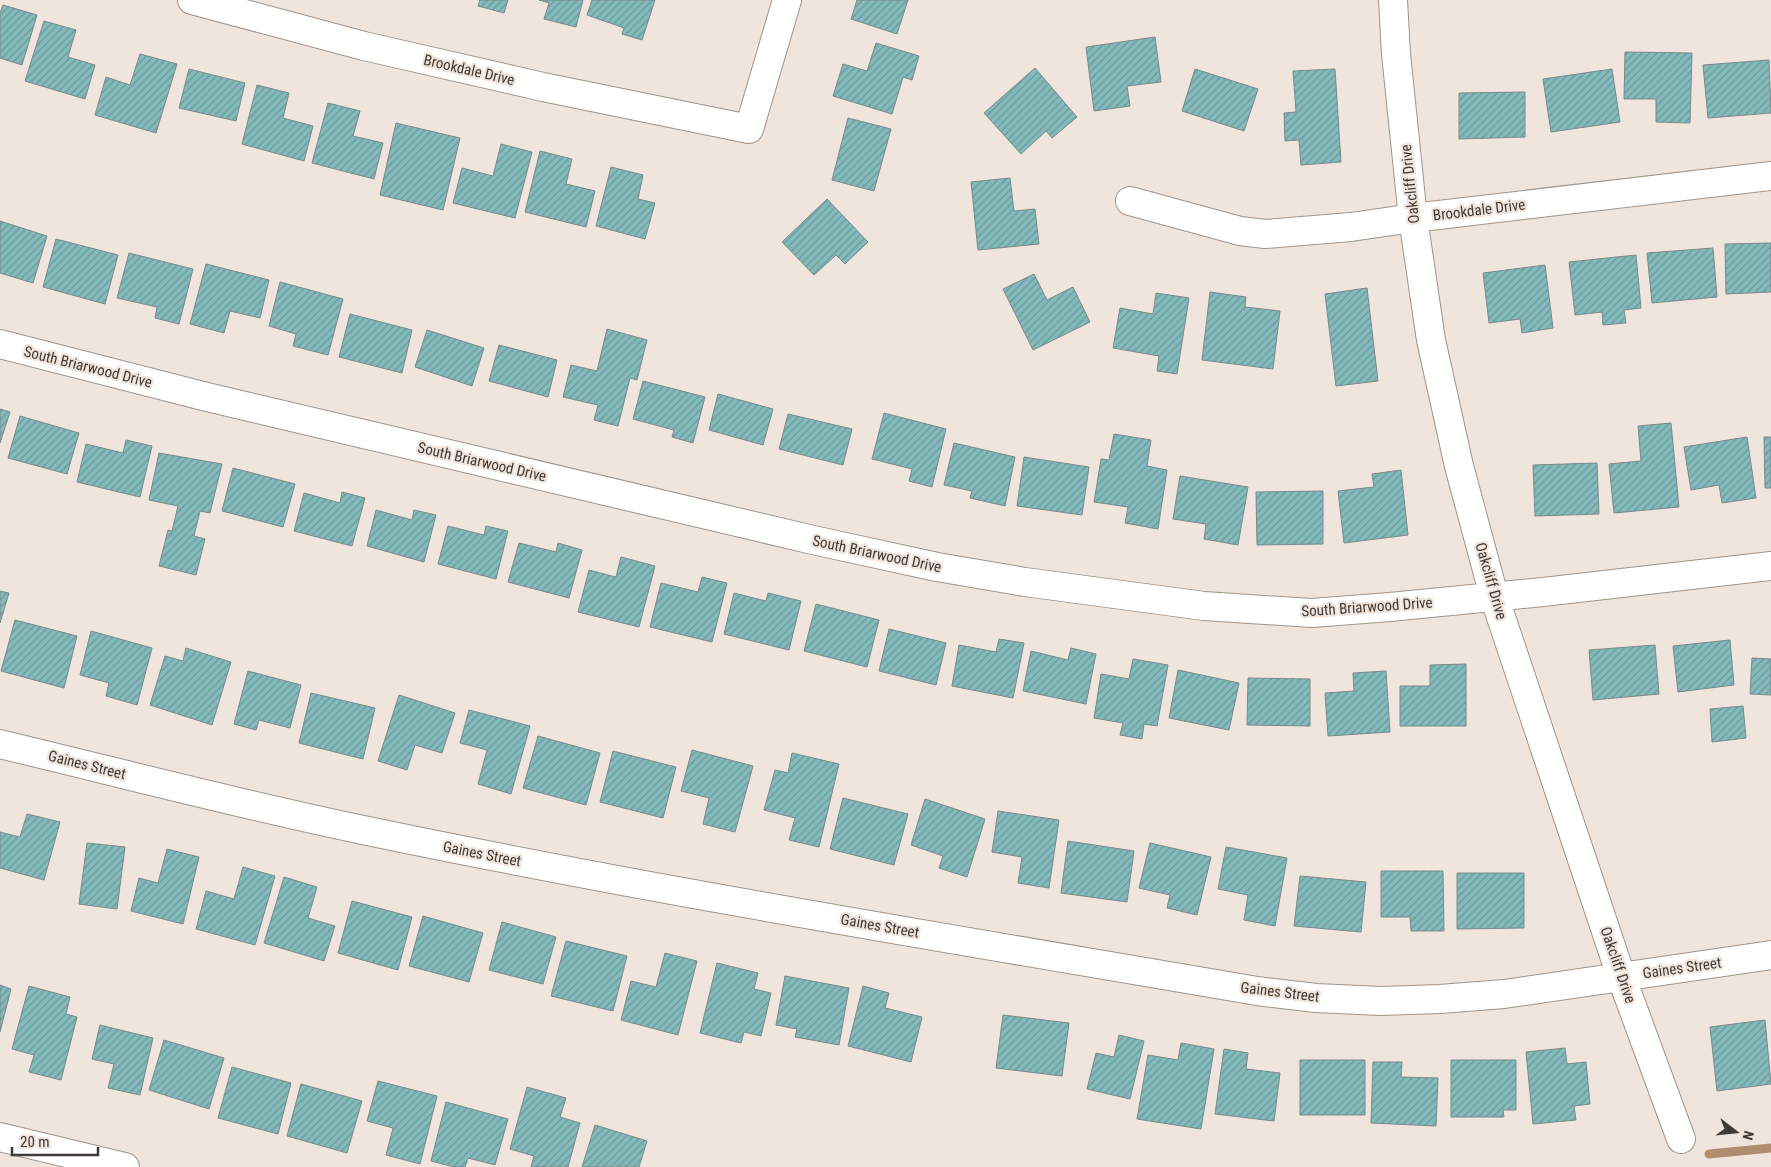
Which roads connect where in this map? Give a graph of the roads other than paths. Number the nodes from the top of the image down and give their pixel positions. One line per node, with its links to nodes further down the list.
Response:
1 (192, 0): 2 (street, Brookdale Drive)
2 (787, 0)
3 (1393, 0): 6 (street, Oakcliff Drive)
4 (1771, 176): 6 (street, Brookdale Drive)
5 (1130, 201): 6 (street, Brookdale Drive)
6 (1413, 218): 9 (street, Oakcliff Drive)
7 (0, 344): 9 (street, South Briarwood Drive)
8 (1771, 566): 9 (street, South Briarwood Drive)
9 (1494, 596): 12 (street, Oakcliff Drive)
10 (0, 744): 12 (street, Gaines Street)
11 (1771, 955): 12 (street, Gaines Street)
12 (1622, 976): 14 (street, Oakcliff Drive)
13 (0, 1137): 15 (street)
14 (1681, 1139)
15 (125, 1167)

